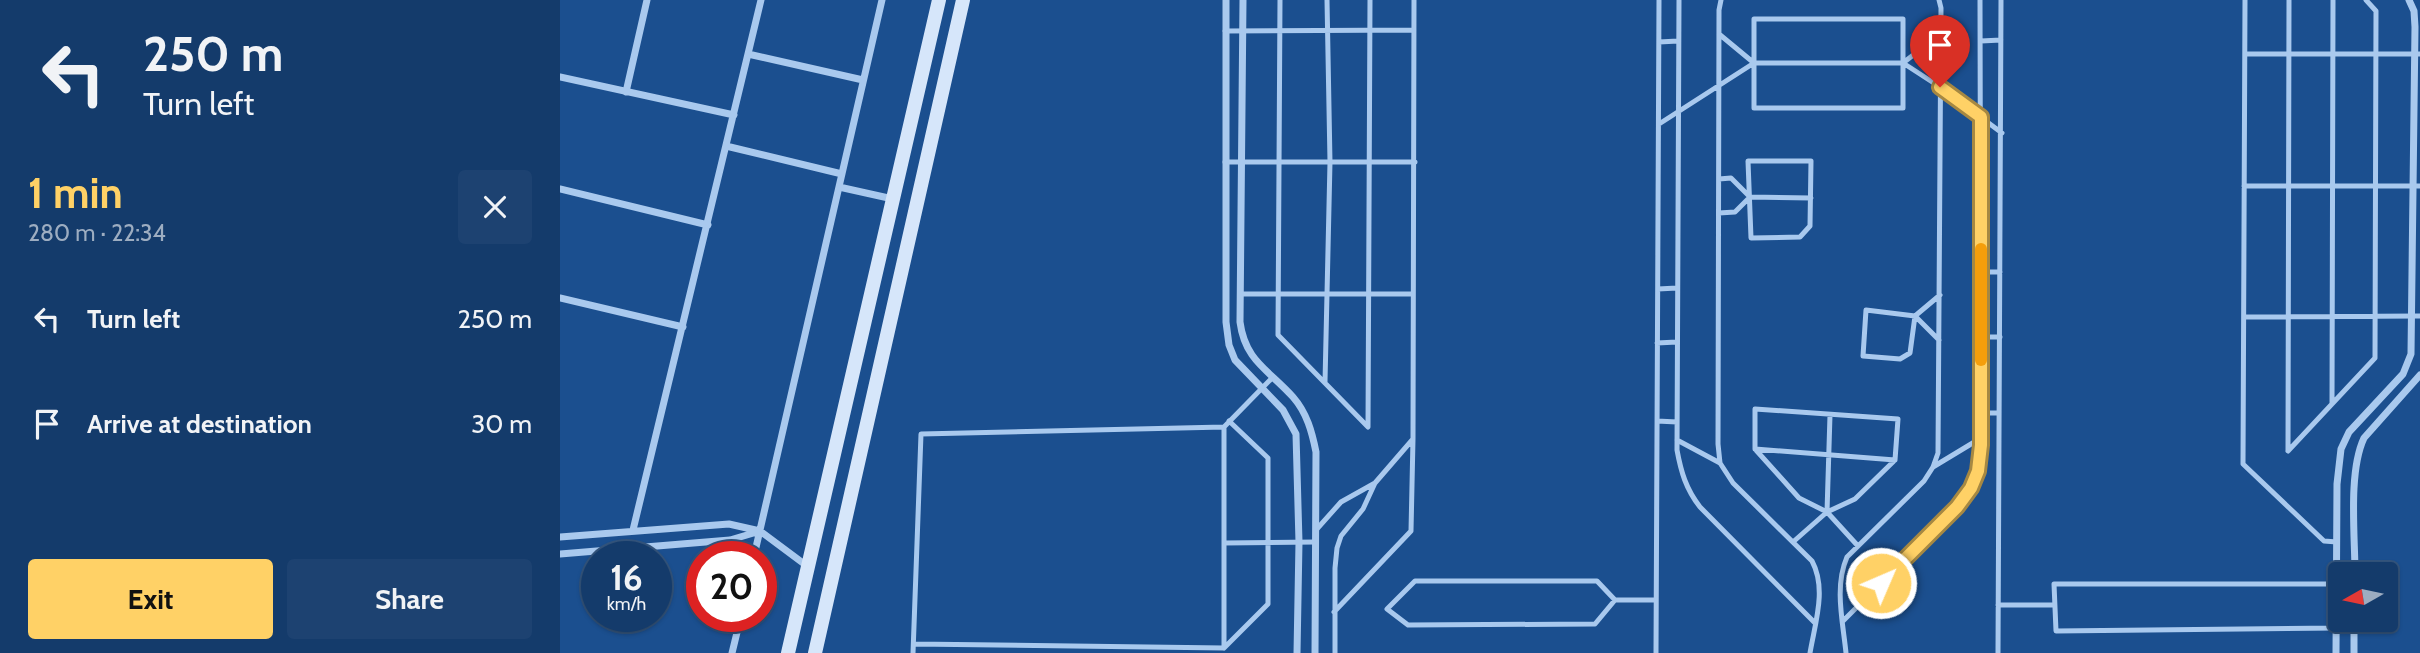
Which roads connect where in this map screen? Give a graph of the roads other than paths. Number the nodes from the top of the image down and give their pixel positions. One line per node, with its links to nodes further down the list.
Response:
1 (647, 0): 47 (street)
2 (761, 0): 35 (street)
3 (881, 0): 44 (street)
4 (939, 0): 71 (street)
5 (963, 0): 151 (street)
6 (1226, 0): 27 (street)
7 (1243, 0): 28 (street)
8 (1280, 0): 23 (lane)
9 (1327, 0): 24 (lane)
10 (1370, 0): 25 (lane)
11 (1414, 0): 26 (lane)
12 (1659, 0): 34 (lane)
13 (1679, 0): 32 (lane)
14 (1721, 0): 29 (lane)
15 (1939, 0): 30 (lane)
16 (1980, 0): 33 (lane)
17 (2001, 0): 31 (lane)
18 (2245, 0): 36 (lane)
19 (2289, 0): 37 (lane)
20 (2333, 0): 38 (lane)
21 (2366, 0): 39 (lane)
22 (2409, 0): 40 (street)
23 (1280, 30): 24 (lane); 28 (lane); 56 (lane)
24 (1327, 30): 25 (lane); 57 (lane)
25 (1370, 30): 26 (lane); 58 (lane)
26 (1414, 30): 59 (lane)
27 (1225, 31): 28 (lane); 54 (street)
28 (1242, 31): 55 (street)
29 (1719, 33): 41 (lane); 45 (lane)
30 (1940, 34): 42 (lane); 46 (lane)
31 (2001, 40): 33 (lane); 52 (lane)
32 (1678, 41): 34 (lane); 48 (lane)
33 (1981, 41): 50 (lane)
34 (1659, 42): 51 (lane)
35 (748, 54): 44 (street); 49 (street)
36 (2245, 54): 37 (lane); 62 (lane)
37 (2289, 54): 38 (lane); 63 (lane)
38 (2333, 54): 39 (lane); 64 (lane)
39 (2376, 54): 40 (lane); 65 (lane)
40 (2417, 54): 66 (street)
41 (1754, 63): 42 (lane); 42 (lane); 42 (lane); 45 (lane)
42 (1903, 63): 46 (lane)
43 (560, 77): 47 (street)
44 (863, 80): 60 (street)
45 (1719, 85): 48 (lane); 61 (lane)
46 (1940, 87): 50 (lane); 83 (lane)
47 (626, 92): 49 (street)
48 (1678, 111): 51 (lane); 76 (lane)
49 (734, 116): 53 (street)
50 (1981, 117): 52 (lane); 74 (lane)
51 (1659, 124): 77 (lane)
52 (2001, 133): 75 (lane)
53 (726, 146): 60 (street); 73 (street)
54 (1225, 162): 55 (lane); 100 (street)
55 (1241, 162): 56 (lane); 78 (street)
56 (1281, 162): 57 (lane); 79 (lane)
57 (1330, 162): 58 (lane); 80 (lane)
58 (1369, 162): 59 (lane); 81 (lane)
59 (1415, 162): 82 (lane)
60 (842, 174): 67 (street)
61 (1719, 179): 69 (lane); 72 (lane)
62 (2244, 186): 63 (lane); 89 (lane)
63 (2289, 186): 64 (lane); 90 (lane)
64 (2333, 186): 65 (lane); 86 (lane)
65 (2376, 186): 66 (lane); 87 (lane)
66 (2417, 186): 88 (street)
67 (839, 187): 71 (street); 121 (street)
68 (560, 189): 73 (street)
69 (1750, 197): 70 (lane); 70 (lane); 70 (lane); 72 (lane)
70 (1811, 198)
71 (894, 200): 134 (street)
72 (1719, 213): 115 (lane)
73 (708, 225): 91 (street)
74 (1981, 272): 75 (lane); 92 (lane)
75 (2000, 272): 93 (lane)
76 (1677, 288): 77 (lane); 95 (lane)
77 (1658, 289): 96 (lane)
78 (1240, 294): 79 (lane); 98 (street)
79 (1279, 294): 80 (lane); 99 (lane)
80 (1327, 294): 81 (lane); 99 (lane)
81 (1368, 294): 82 (lane); 99 (lane)
82 (1413, 295): 110 (lane)
83 (1940, 295): 85 (lane); 94 (lane)
84 (560, 298): 91 (street)
85 (1915, 316): 85 (lane); 94 (lane)
86 (2332, 316): 87 (lane); 90 (lane); 101 (lane)
87 (2376, 316): 88 (lane); 101 (lane)
88 (2416, 316): 128 (street)
89 (2244, 317): 90 (lane); 128 (lane)
90 (2288, 317): 101 (lane)
91 (683, 327): 119 (street)
92 (1981, 337): 93 (lane); 102 (lane)
93 (2000, 337): 103 (lane)
94 (1939, 340): 116 (lane)
95 (1677, 342): 96 (lane); 107 (lane)
96 (1657, 343): 106 (lane)
97 (2420, 375): 133 (street)
98 (1273, 377): 100 (lane); 120 (street)
99 (1325, 383)
100 (1262, 388): 105 (lane); 125 (street)
101 (2332, 404)
102 (1981, 413): 103 (lane); 109 (lane)
103 (1999, 413): 138 (lane)
104 (1830, 415): 112 (lane); 113 (lane); 114 (lane)
105 (1229, 421): 108 (lane); 124 (lane)
106 (1657, 421): 107 (lane); 137 (lane)
107 (1677, 422): 111 (lane)
108 (1224, 427): 129 (lane); 147 (lane)
109 (1981, 438): 116 (lane); 141 (lane)
110 (1413, 439): 117 (lane); 140 (lane)
111 (1677, 440): 115 (lane); 142 (lane)
112 (1755, 449): 113 (lane); 118 (lane)
113 (1829, 455): 114 (lane); 118 (lane)
114 (1895, 460): 118 (lane)
115 (1720, 463): 127 (lane)
116 (1933, 467): 130 (lane)
117 (1375, 483): 120 (lane); 140 (lane)
118 (1827, 512): 127 (lane); 130 (lane)
119 (633, 530): 121 (street); 122 (street)
120 (1316, 530): 126 (street)
121 (760, 531): 123 (street); 131 (street); 134 (street)
122 (560, 537)
123 (758, 541)
124 (1268, 542): 125 (lane); 129 (lane); 148 (lane)
125 (1299, 542): 126 (lane); 153 (street)
126 (1316, 542): 154 (street)
127 (1793, 542): 142 (lane)
128 (2337, 542): 132 (street)
129 (1224, 543): 148 (lane)
130 (1858, 546): 141 (lane)
131 (560, 554)
132 (2337, 562)
133 (2355, 562)
134 (807, 566): 150 (street)
135 (2328, 584): 139 (lane)
136 (1615, 600): 136 (lane); 137 (lane)
137 (1656, 600): 156 (lane)
138 (1998, 605): 139 (lane); 159 (lane)
139 (2055, 605): 143 (lane)
140 (1334, 612): 155 (lane)
141 (1843, 621): 158 (lane)
142 (1815, 623): 157 (lane)
143 (2328, 628)
144 (737, 632): 149 (street)
145 (2336, 632): 160 (street)
146 (2354, 632): 161 (street)
147 (914, 644): 148 (lane); 152 (lane)
148 (1224, 649)
149 (732, 653)
150 (789, 653)
151 (815, 653)
152 (913, 653)
153 (1297, 653)
154 (1315, 653)
155 (1335, 653)
156 (1656, 653)
157 (1810, 653)
158 (1846, 653)
159 (1998, 653)
160 (2336, 653)
161 (2354, 653)

